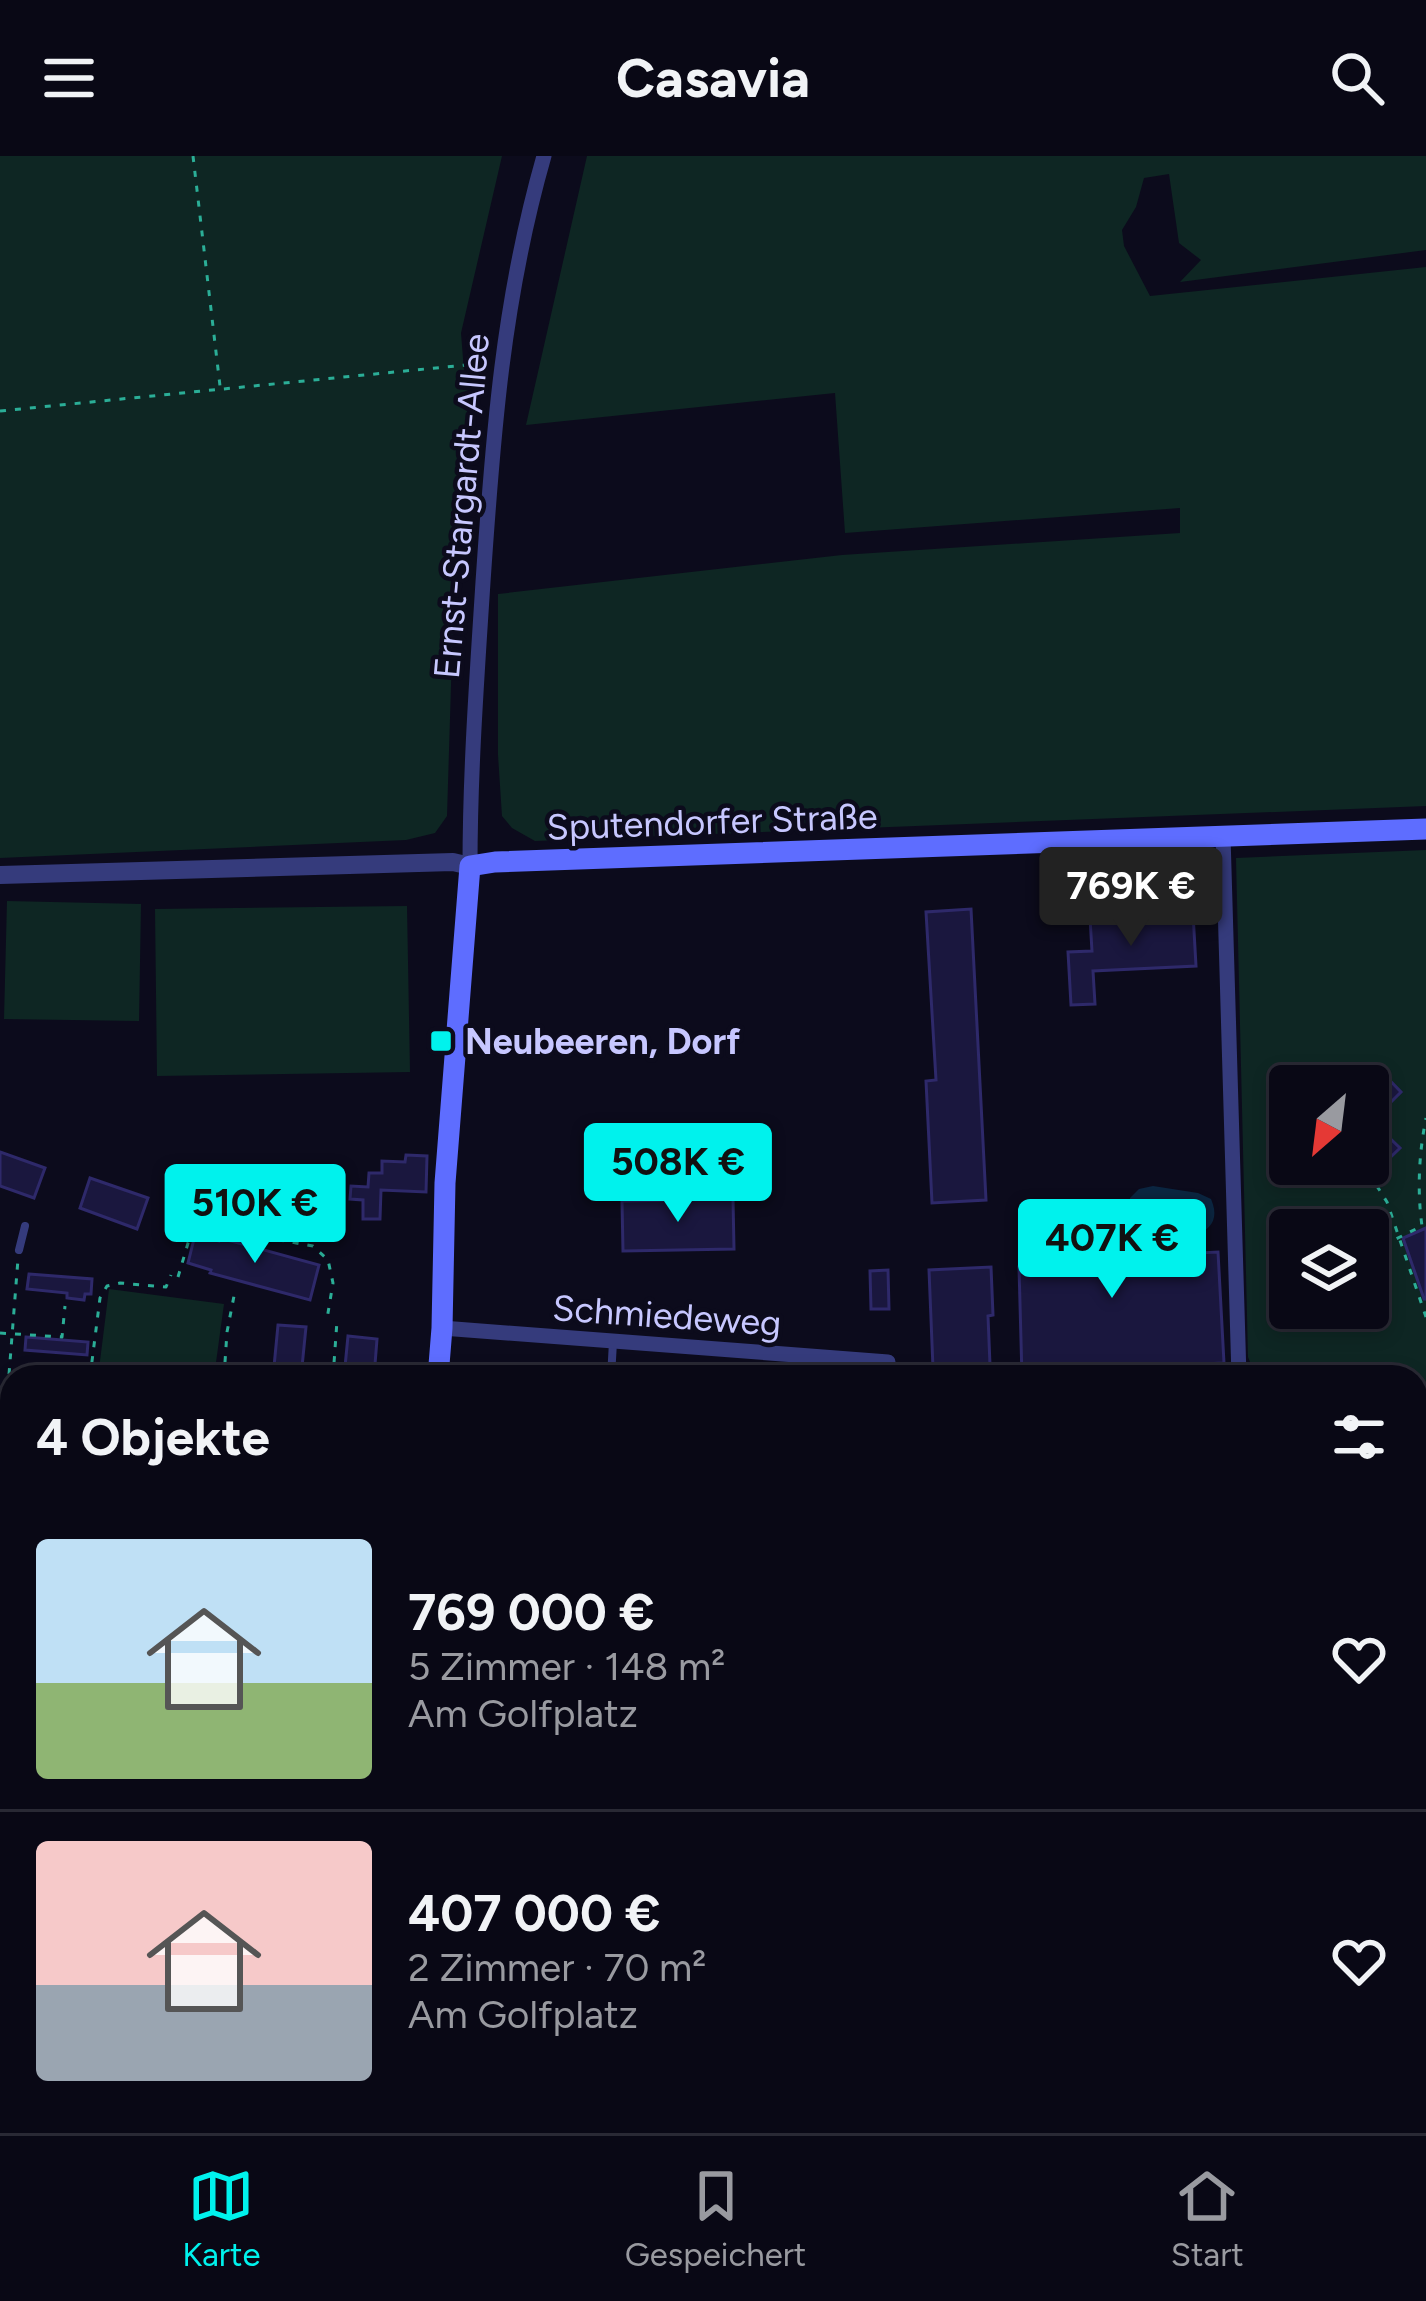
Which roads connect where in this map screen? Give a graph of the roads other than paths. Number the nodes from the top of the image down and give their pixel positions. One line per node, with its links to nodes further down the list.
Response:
1 (544, 156): 4 (street, Ernst-Stargardt-Allee)
2 (1426, 829): 3 (main road, Sputendorfer Straße)
3 (1223, 836): 4 (main road, Sputendorfer Straße); 13 (street)
4 (470, 866): 5 (street, Sputendorfer Straße); 8 (main road)
5 (0, 874)
6 (26, 1226): 7 (lane)
7 (19, 1250)
8 (442, 1328): 9 (street, Schmiedeweg); 11 (main road)
9 (613, 1341): 10 (street, Schmiedeweg); 12 (lane)
10 (888, 1362)
11 (439, 1365)
12 (612, 1365)
13 (1239, 1365)

